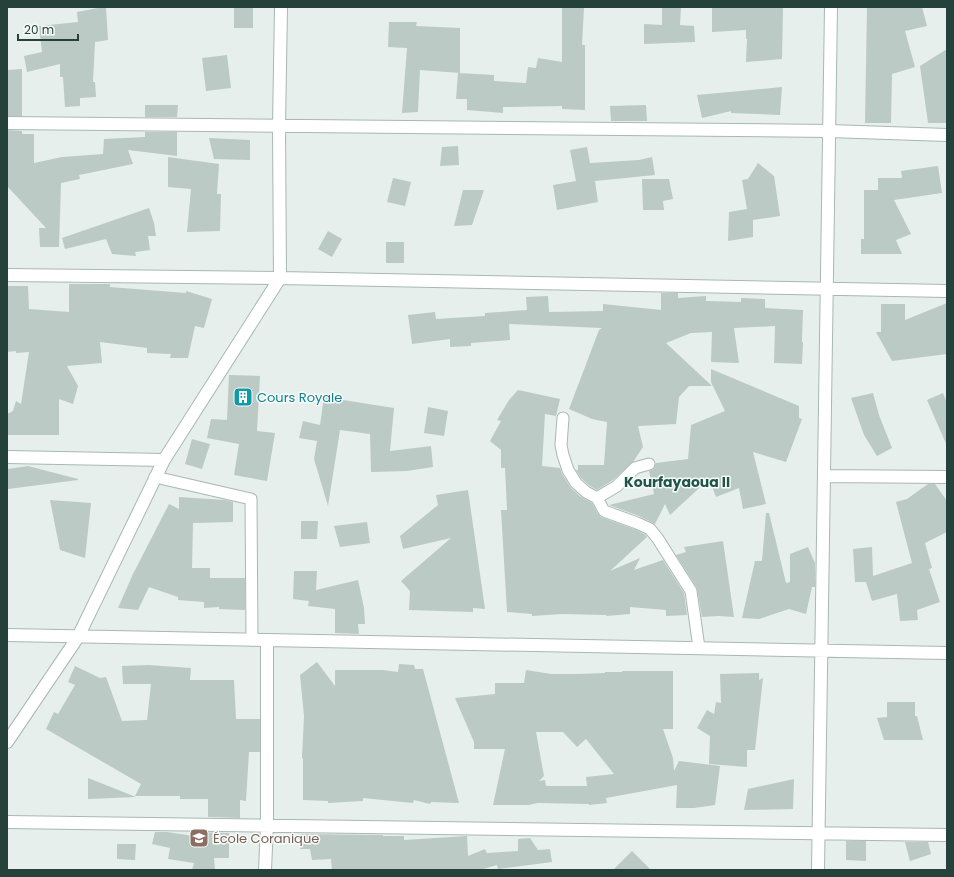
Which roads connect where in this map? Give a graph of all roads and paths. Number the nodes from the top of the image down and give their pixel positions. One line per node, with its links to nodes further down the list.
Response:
1 (281, 7): 4 (street)
2 (831, 7): 5 (street)
3 (7, 123): 4 (street)
4 (279, 126): 5 (street); 8 (street)
5 (829, 131): 6 (street); 9 (street)
6 (947, 135)
7 (7, 275): 8 (street)
8 (280, 278): 9 (street); 13 (street)
9 (827, 289): 10 (street); 15 (street)
10 (947, 291)
11 (563, 418): 18 (lane)
12 (7, 457): 13 (street)
13 (164, 460): 16 (street)
14 (649, 464): 18 (lane)
15 (824, 476): 17 (street); 24 (street)
16 (155, 477): 20 (street); 21 (lane)
17 (947, 477)
18 (597, 498): 23 (lane)
19 (7, 635): 20 (street)
20 (78, 637): 21 (street); 26 (street)
21 (252, 640): 22 (street)
22 (267, 640): 23 (street); 28 (street)
23 (699, 648): 24 (street)
24 (821, 651): 25 (street); 29 (street)
25 (947, 653)
26 (7, 742)
27 (7, 822): 28 (street)
28 (267, 825): 29 (street); 31 (street)
29 (819, 833): 30 (street); 32 (street)
30 (947, 835)
31 (266, 870)
32 (818, 870)

